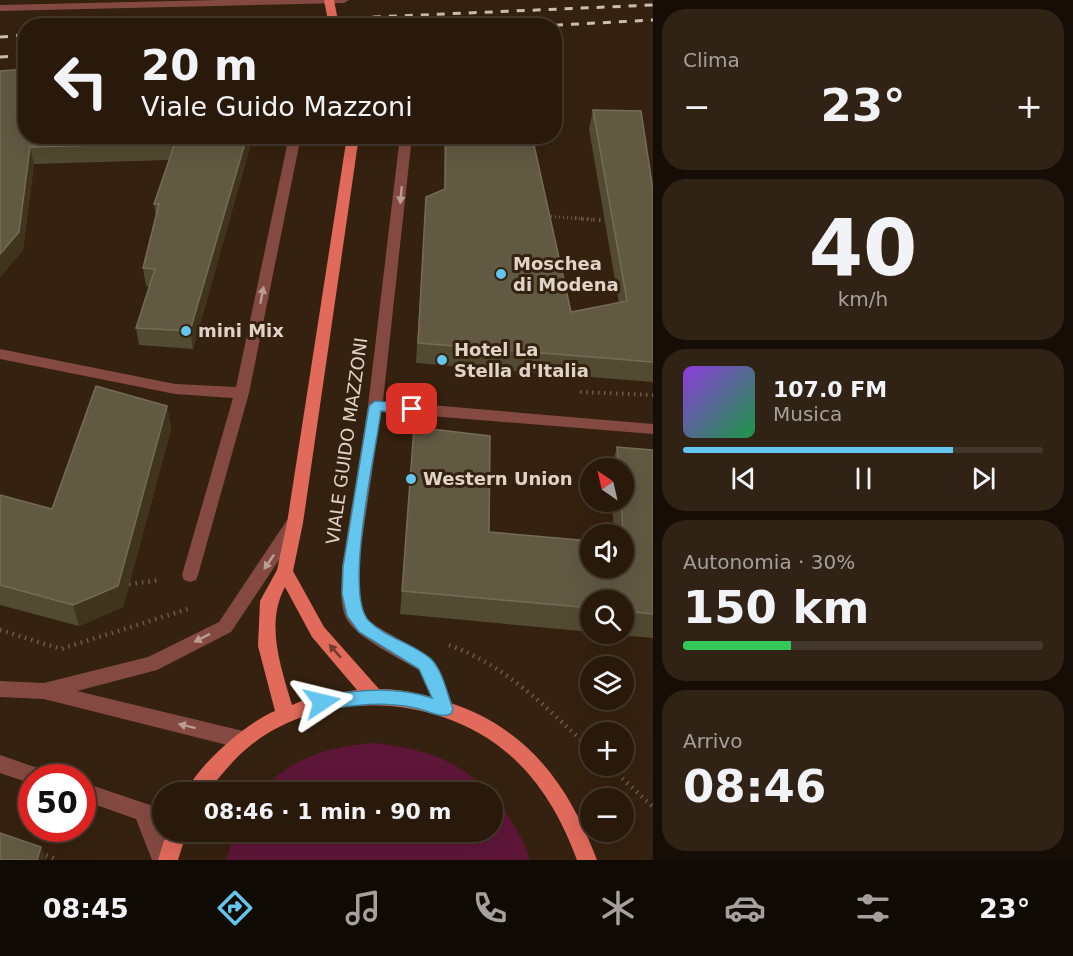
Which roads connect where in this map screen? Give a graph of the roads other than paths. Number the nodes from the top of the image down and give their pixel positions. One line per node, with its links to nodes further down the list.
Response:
1 (329, 0): 4 (main road)
2 (344, 0): 3 (street)
3 (0, 8)
4 (332, 18)
5 (293, 144): 9 (street, one-way to 5)
6 (352, 144): 12 (main road)
7 (405, 144): 10 (street, VIALE GUIDO MAZZONI, one-way to 10)
8 (0, 354): 9 (street)
9 (242, 393): 14 (street)
10 (375, 406): 11 (street); 18 (street, VIALE GUIDO MAZZONI)
11 (653, 429)
12 (295, 523): 13 (main road); 16 (street, one-way to 16)
13 (285, 571): 17 (main road, one-way to 13); 19 (main road)
14 (190, 575)
15 (0, 689): 16 (street)
16 (44, 691): 20 (street, one-way to 16)
17 (373, 695): 18 (main road); 19 (main road)
18 (445, 709): 28 (main road)
19 (285, 714): 20 (main road)
20 (243, 740): 23 (main road)
21 (0, 764): 22 (street)
22 (18, 770)
23 (205, 782)
24 (96, 796): 26 (street)
25 (174, 842): 27 (main road)
26 (162, 860)
27 (168, 860)
28 (587, 860)

